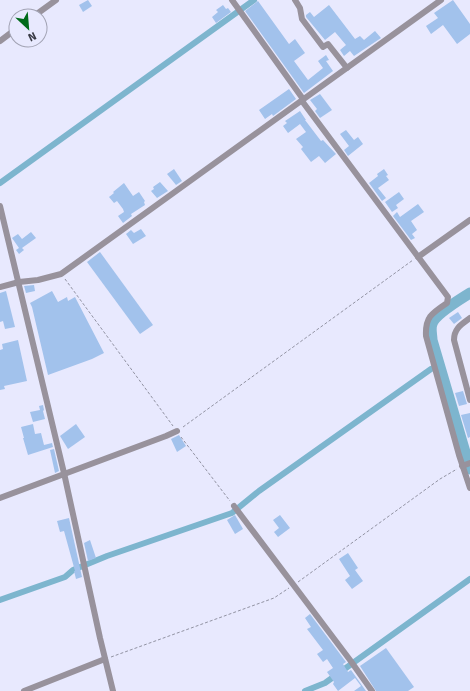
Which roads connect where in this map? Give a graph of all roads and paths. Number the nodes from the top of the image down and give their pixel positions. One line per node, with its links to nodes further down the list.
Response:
1 (56, 0): 5 (street)
2 (232, 0): 7 (street)
3 (295, 0): 6 (street)
4 (441, 0): 6 (street)
5 (45, 8)
6 (347, 68): 7 (street)
7 (302, 100): 10 (street); 11 (street)
8 (0, 206): 12 (street)
9 (470, 220): 10 (street)
10 (418, 257): 16 (path); 17 (street)
11 (61, 274): 12 (street); 16 (path)
12 (19, 282): 13 (street); 18 (street)
13 (0, 287)
14 (470, 318): 15 (street)
15 (470, 400)
16 (177, 431): 18 (street); 21 (path)
17 (466, 464): 19 (street); 22 (path)
18 (64, 474): 20 (street); 23 (street)
19 (470, 488)
20 (0, 498)
21 (234, 506): 22 (street)
22 (293, 585): 23 (path); 26 (street)
23 (105, 659): 24 (street); 25 (street)
24 (24, 691)
25 (113, 691)
26 (372, 691)

